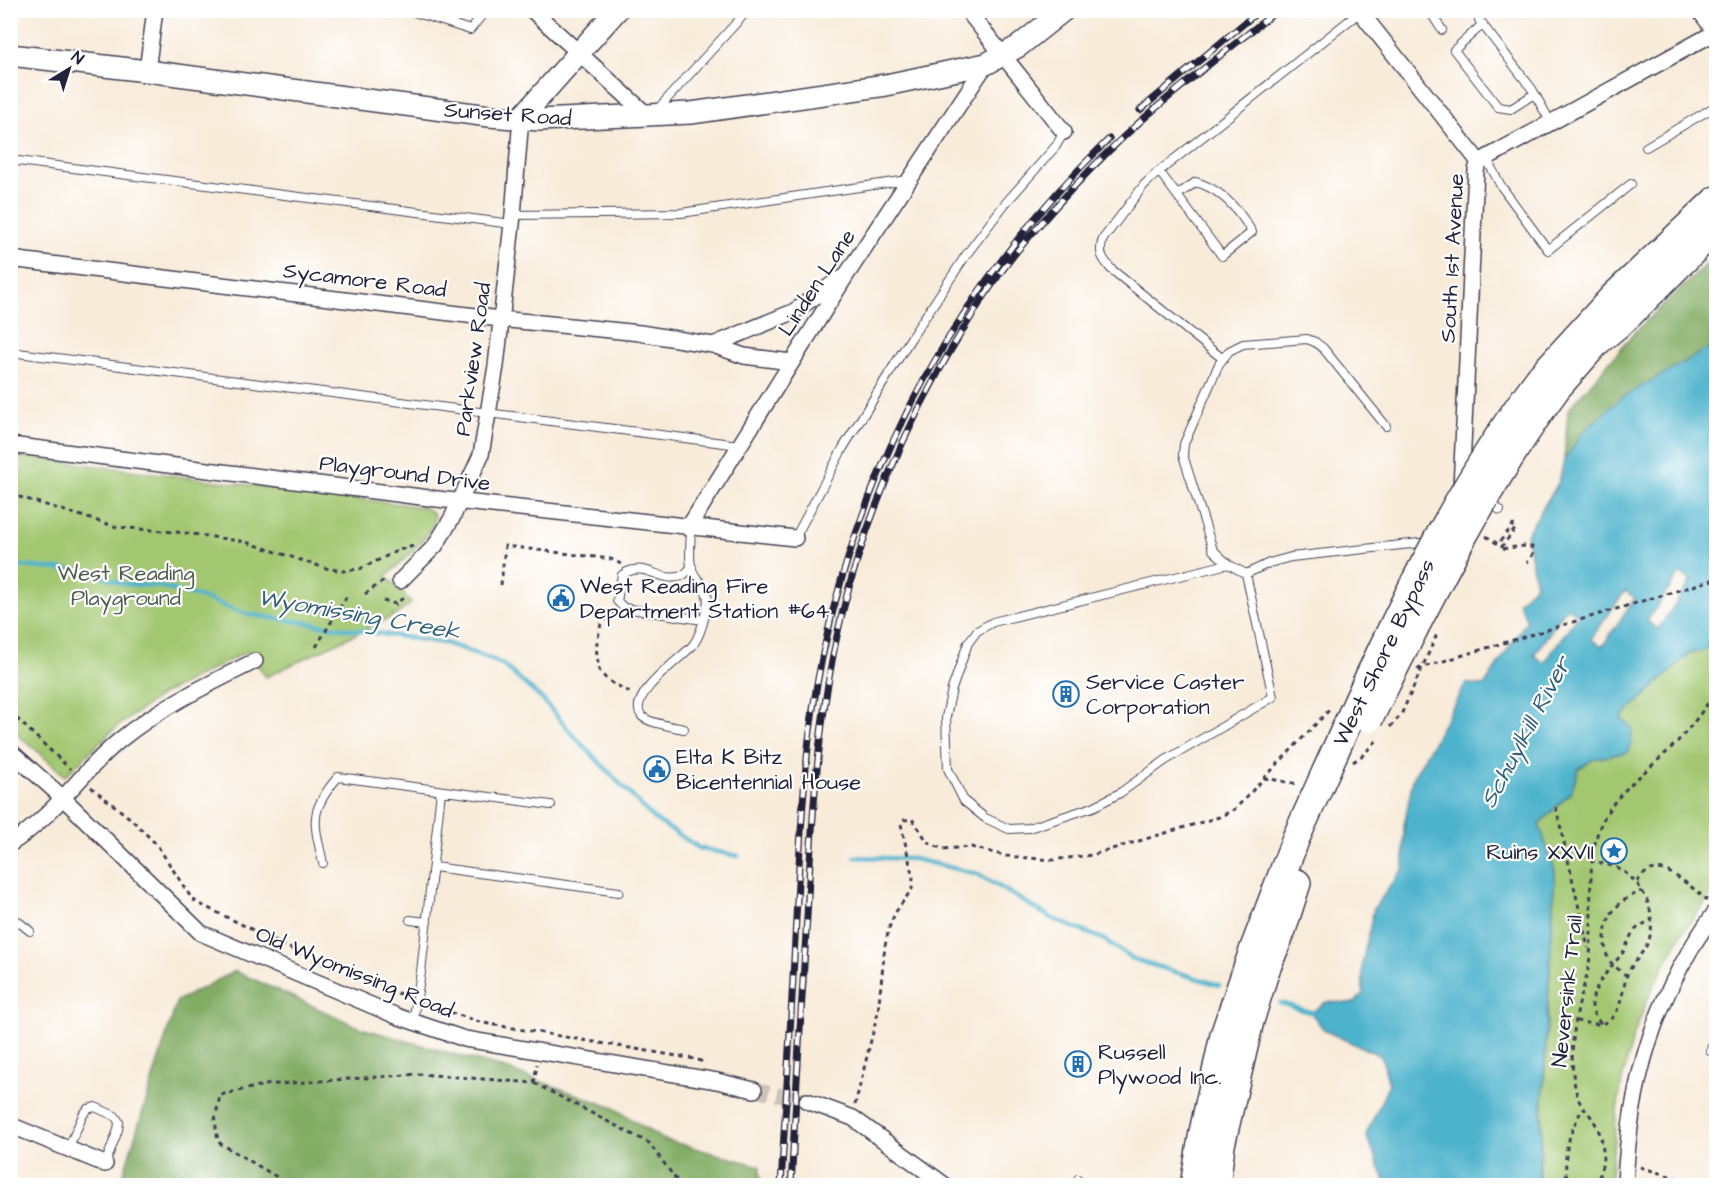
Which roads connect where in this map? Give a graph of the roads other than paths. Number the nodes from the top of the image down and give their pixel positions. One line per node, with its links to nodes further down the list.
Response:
1 (155, 10): 19 (street)
2 (408, 10): 3 (lane)
3 (486, 10)
4 (532, 10): 16 (street)
5 (616, 10): 16 (street)
6 (748, 10): 22 (lane)
7 (967, 10): 18 (street)
8 (1064, 10): 18 (street)
9 (1429, 10): 14 (lane)
10 (1478, 10): 13 (lane)
11 (1699, 10): 15 (street)
12 (1359, 11): 28 (street); 29 (lane)
13 (1483, 24): 20 (lane); 20 (lane)
14 (1442, 30)
15 (1716, 33): 24 (street, South 1st Avenue)
16 (578, 52): 22 (street); 23 (street)
17 (10, 55): 19 (street, Sunset Road)
18 (994, 60): 22 (street, Sunset Road); 25 (street); 30 (street, Linden Lane)
19 (147, 71): 23 (street, Sunset Road)
20 (1534, 94): 24 (lane)
21 (1716, 106): 26 (lane)
22 (650, 115): 23 (street, Sunset Road)
23 (521, 118): 35 (street, Parkview Road)
24 (1551, 123): 28 (street, South 1st Avenue)
25 (1064, 132): 55 (lane)
26 (1646, 147)
27 (10, 160): 35 (lane)
28 (1483, 160): 32 (lane); 53 (street, South 1st Avenue)
29 (1159, 171): 33 (lane); 43 (lane)
30 (910, 179): 35 (lane); 38 (street, Linden Lane)
31 (1716, 183): 39 (highway)
32 (1631, 184)
33 (1177, 195): 33 (lane)
34 (1716, 200): 39 (highway, West Shore Bypass)
35 (513, 219): 40 (street, Parkview Road)
36 (1716, 228): 45 (highway, West Shore Bypass)
37 (10, 259): 40 (street, Sycamore Road)
38 (847, 274): 41 (street); 44 (street, Linden Lane)
39 (1613, 297): 45 (highway, West Shore Bypass)
40 (500, 319): 41 (street, Sycamore Road); 46 (street, Parkview Road)
41 (713, 345): 44 (street, Sycamore Road)
42 (10, 352): 46 (lane)
43 (1223, 359): 47 (lane); 56 (lane)
44 (791, 362): 49 (street, Linden Lane)
45 (1549, 382): 67 (highway, West Shore Bypass, bridge)
46 (488, 413): 49 (lane); 51 (street, Parkview Road)
47 (1386, 426)
48 (10, 445): 51 (street, Playground Drive)
49 (741, 445): 54 (street, Linden Lane)
50 (1481, 498): 52 (lane)
51 (460, 502): 54 (street, Playground Drive); 59 (street, Parkview Road)
52 (1500, 510)
53 (1458, 519): 58 (lane)
54 (689, 528): 55 (street, Playground Drive); 57 (lane)
55 (795, 538)
56 (1228, 564): 58 (lane); 58 (lane)
57 (692, 567): 60 (lane); 60 (lane)
58 (1245, 574)
59 (393, 580)
60 (703, 620): 62 (lane)
61 (255, 661): 65 (street)
62 (684, 729)
63 (10, 751): 65 (street, Old Wyomissing Road)
64 (441, 791): 66 (lane); 69 (lane); 70 (lane)
65 (62, 797): 68 (street); 77 (street, Old Wyomissing Road)
66 (550, 805)
67 (1305, 840): 86 (highway, West Shore Bypass); 87 (highway, West Shore Bypass)
68 (10, 844)
69 (323, 863)
70 (434, 867): 71 (lane); 75 (lane)
71 (620, 892)
72 (1713, 907): 88 (street)
73 (10, 915): 76 (lane)
74 (410, 920): 75 (lane)
75 (427, 922): 77 (lane)
76 (30, 931)
77 (412, 1022): 80 (street, Old Wyomissing Road)
78 (1716, 1037): 79 (lane)
79 (1710, 1051)
80 (754, 1090)
81 (807, 1101): 85 (street)
82 (10, 1125): 83 (street)
83 (68, 1149): 84 (street); 84 (lane)
84 (105, 1164)
85 (946, 1185)
86 (1194, 1185)
87 (1216, 1185)
88 (1624, 1185)

